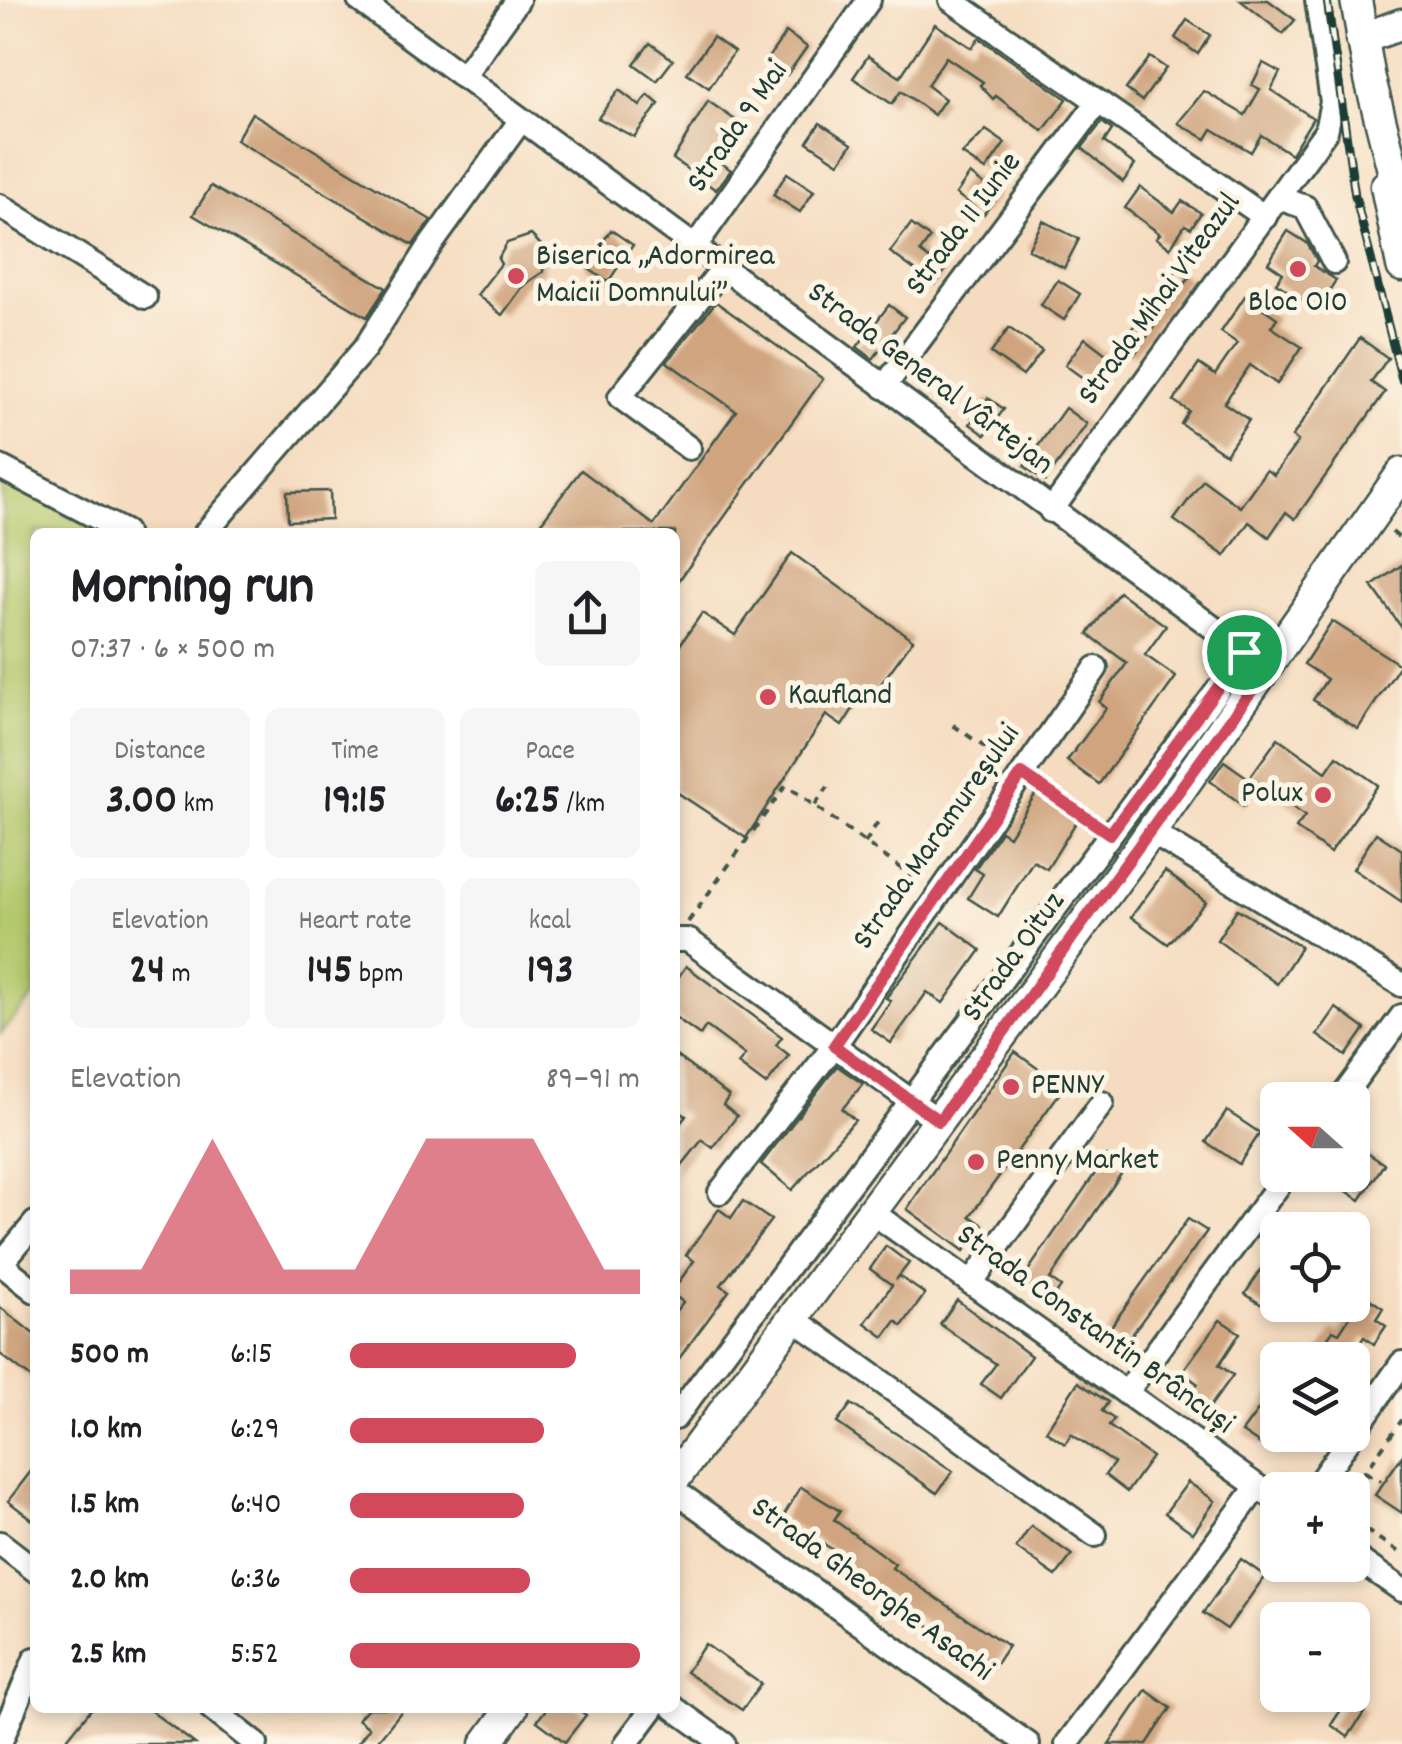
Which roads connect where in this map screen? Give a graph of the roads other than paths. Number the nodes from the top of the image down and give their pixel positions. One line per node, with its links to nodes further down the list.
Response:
1 (359, 0): 9 (street, Strada General Vârtejan)
2 (518, 0): 9 (street)
3 (869, 0): 16 (street, Strada 9 Mai)
4 (951, 0): 11 (street)
5 (1317, 0): 15 (street, Strada Mihai Viteazul)
6 (1356, 0): 8 (main road)
7 (1402, 24): 8 (main road)
8 (1362, 39): 10 (main road)
9 (463, 77): 12 (street, Strada General Vârtejan)
10 (1370, 80): 14 (main road); 18 (main road)
11 (1098, 102): 15 (street); 21 (street, Strada 11 Iunie)
12 (521, 120): 16 (street, Strada General Vârtejan); 27 (street)
13 (0, 206): 20 (street)
14 (1402, 206)
15 (1272, 208): 17 (street); 25 (street, Strada Mihai Viteazul)
16 (696, 245): 19 (street, Strada General Vârtejan)
17 (1334, 262)
18 (1402, 266)
19 (724, 267): 21 (street, Strada General Vârtejan); 22 (street)
20 (145, 297)
21 (884, 387): 25 (street, Strada General Vârtejan)
22 (689, 448)
23 (0, 467): 26 (street)
24 (1400, 478): 29 (main road, Strada Oituz)
25 (1051, 511): 29 (street, Strada General Vârtejan)
26 (117, 528)
27 (209, 528)
28 (1096, 668): 35 (street, Strada Maramureșului)
29 (1268, 668): 31 (main road, Strada Oituz)
30 (1217, 691): 37 (street)
31 (1151, 832): 33 (street); 39 (main road, Strada Oituz)
32 (680, 939): 35 (street)
33 (1402, 985)
34 (1402, 1016): 36 (street)
35 (834, 1046): 37 (street); 40 (street, Strada Maramureșului)
36 (1353, 1082)
37 (911, 1102): 39 (street); 51 (street)
38 (1102, 1103): 45 (street)
39 (939, 1121): 42 (main road, Strada Oituz)
40 (720, 1192)
41 (1274, 1192): 49 (street)
42 (872, 1213): 45 (street, Strada Constantin Brâncuși); 47 (main road, Strada Oituz)
43 (30, 1228): 44 (street)
44 (0, 1264): 46 (street)
45 (971, 1283): 49 (street, Strada Constantin Brâncuși)
46 (30, 1287)
47 (794, 1319): 52 (main road, Strada Oituz); 56 (street)
48 (1402, 1363): 50 (street)
49 (1126, 1393): 54 (street, Strada Constantin Brâncuși)
50 (1370, 1409)
51 (680, 1411)
52 (680, 1470)
53 (680, 1476): 71 (street, Strada Gheorghe Asachi)
54 (1257, 1487): 55 (street, Strada Constantin Brâncuși); 72 (street)
55 (1260, 1489)
56 (1095, 1535)
57 (0, 1543): 58 (street)
58 (30, 1566)
59 (1370, 1568): 60 (street)
60 (1402, 1590)
61 (30, 1671): 66 (street)
62 (680, 1712): 70 (street)
63 (216, 1713): 67 (street)
64 (508, 1713): 68 (main road)
65 (649, 1713): 69 (street)
66 (0, 1743)
67 (256, 1744)
68 (486, 1744)
69 (626, 1744)
70 (724, 1744)
71 (1028, 1744)
72 (1067, 1744)

